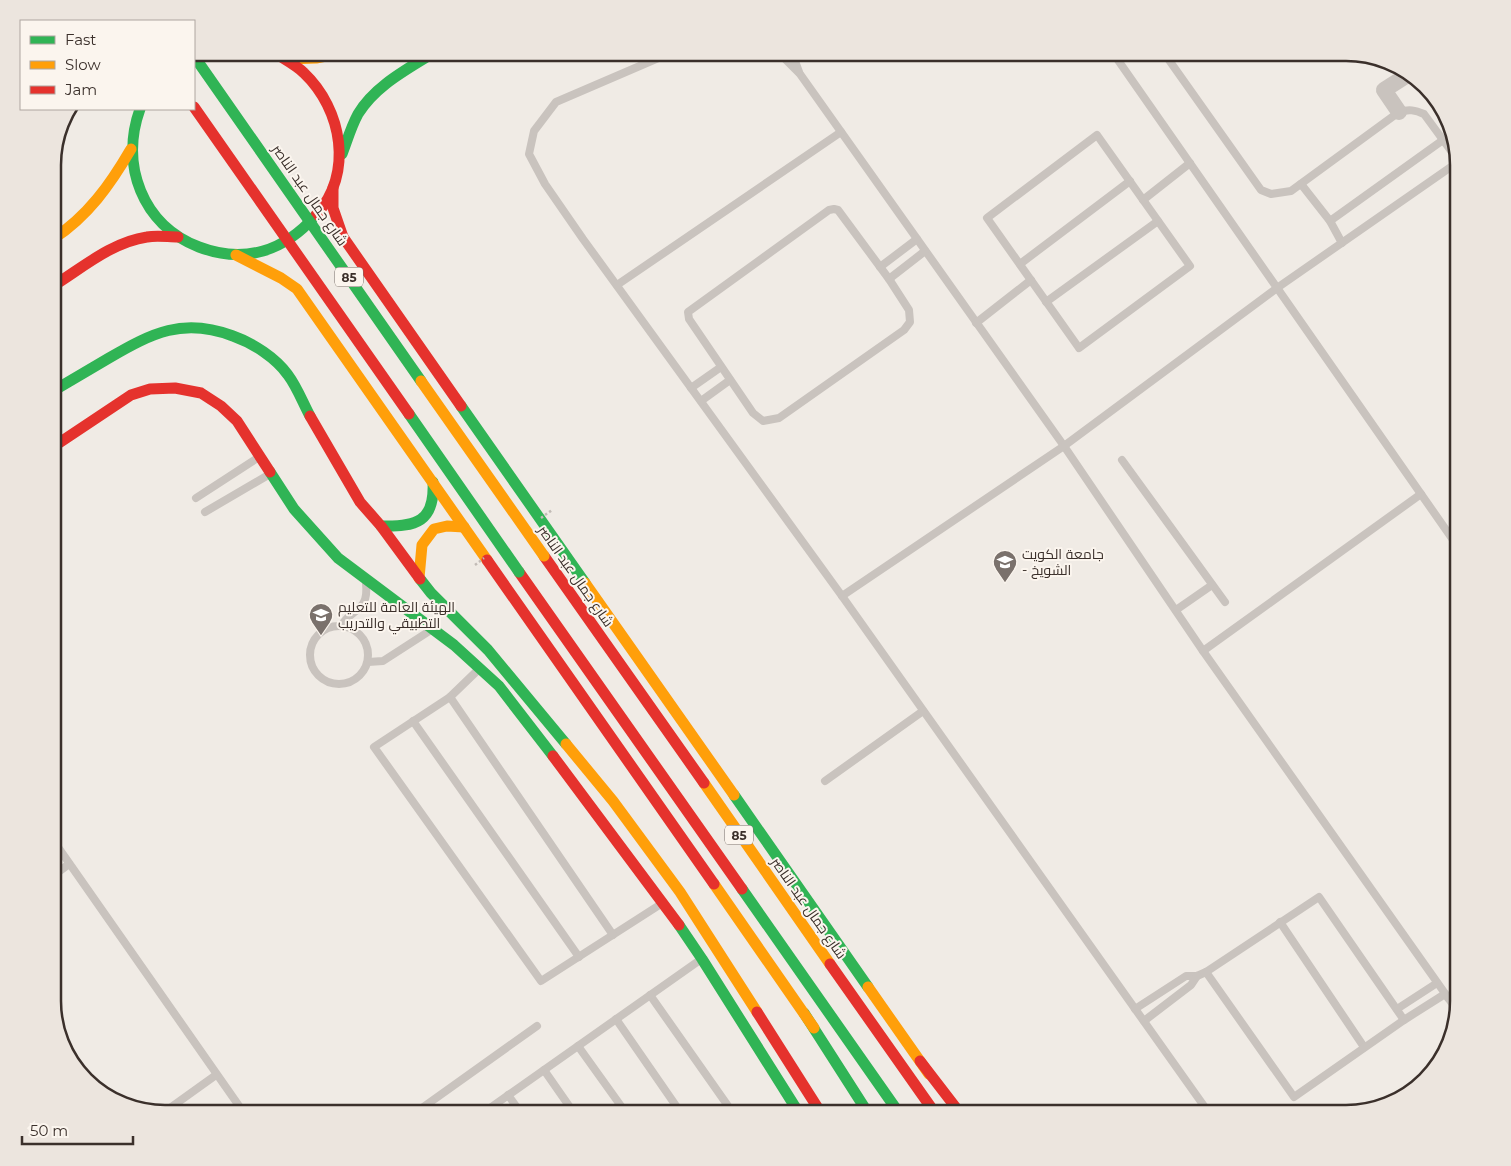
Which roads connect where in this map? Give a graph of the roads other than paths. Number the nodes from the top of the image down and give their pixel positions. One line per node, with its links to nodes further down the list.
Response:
1 (198, 61): 117 (main road, شارع جمال عبد الناصر / 85, bridge)
2 (290, 61): 18 (main road)
3 (419, 61): 18 (main road)
4 (649, 61): 38 (lane)
5 (788, 61): 9 (lane)
6 (795, 61): 9 (lane)
7 (1119, 61): 19 (lane)
8 (1170, 61): 22 (lane)
9 (800, 74): 14 (lane)
10 (1402, 78): 13 (street)
11 (195, 108): 116 (main road, 85, bridge)
12 (140, 110): 17 (main road)
13 (1399, 112): 15 (lane); 22 (lane)
14 (841, 132): 29 (lane); 38 (lane)
15 (1443, 140): 16 (lane); 26 (lane)
16 (1448, 147)
17 (131, 149): 27 (main road); 28 (main road)
18 (339, 160): 23 (main road)
19 (1190, 163): 24 (lane); 39 (lane)
20 (1450, 165): 30 (lane)
21 (1130, 181): 24 (lane); 33 (lane); 33 (lane)
22 (1301, 184): 26 (lane)
23 (333, 188): 32 (main road); 118 (main road)
24 (1143, 200): 25 (lane)
25 (1158, 221): 40 (lane); 40 (lane)
26 (1330, 222): 30 (lane)
27 (61, 234)
28 (178, 237): 32 (main road); 37 (main road)
29 (917, 239): 31 (lane); 34 (lane)
30 (1342, 243): 39 (lane)
31 (925, 251): 35 (lane); 41 (lane)
32 (236, 254): 54 (main road)
33 (1020, 264): 36 (lane)
34 (880, 267): 35 (lane); 42 (lane)
35 (889, 279): 43 (lane)
36 (1031, 280): 40 (lane); 41 (lane)
37 (61, 281)
38 (616, 285): 45 (lane)
39 (1277, 288): 50 (lane); 55 (lane)
40 (1046, 302)
41 (976, 323): 50 (lane)
42 (721, 367): 43 (lane); 45 (lane)
43 (730, 380): 46 (lane)
44 (61, 386): 58 (main road)
45 (691, 388): 46 (lane)
46 (701, 401): 64 (lane)
47 (61, 434): 48 (main road)
48 (71, 435): 49 (main road); 51 (main road)
49 (61, 442)
50 (1064, 446): 64 (lane); 66 (lane)
51 (260, 456): 53 (main road); 56 (lane)
52 (1122, 460): 63 (lane)
53 (271, 474): 57 (lane); 62 (main road)
54 (433, 482): 58 (main road); 59 (main road)
55 (1421, 494): 60 (lane); 69 (lane)
56 (196, 498)
57 (205, 512)
58 (381, 526): 61 (main road)
59 (464, 527): 61 (main road); 93 (main road)
60 (1450, 536)
61 (419, 578): 113 (main road)
62 (366, 581): 67 (lane); 68 (main road)
63 (1212, 585): 65 (lane); 66 (lane)
64 (842, 596): 73 (lane)
65 (1225, 602)
66 (1176, 610): 69 (lane)
67 (342, 626): 70 (lane); 70 (lane)
68 (432, 629): 70 (lane); 71 (main road)
69 (1204, 651): 86 (lane)
70 (368, 662)
71 (480, 668): 72 (lane); 79 (main road)
72 (450, 697): 74 (lane); 81 (lane)
73 (924, 711): 75 (lane); 91 (lane)
74 (413, 721): 82 (lane); 82 (lane)
75 (825, 781)
76 (61, 852): 77 (lane)
77 (69, 864): 78 (lane); 101 (lane)
78 (61, 870)
79 (663, 902): 81 (lane); 83 (main road)
80 (1280, 922): 84 (lane); 92 (lane); 99 (lane)
81 (613, 935): 82 (lane)
82 (579, 957)
83 (702, 959): 87 (lane); 112 (main road)
84 (1206, 972): 85 (lane); 99 (lane)
85 (1197, 976): 91 (lane); 96 (lane)
86 (1437, 983): 89 (lane); 92 (lane)
87 (650, 995): 94 (lane); 111 (lane)
88 (1450, 995): 89 (lane)
89 (1447, 996): 90 (lane); 95 (lane)
90 (1450, 1000)
91 (1135, 1009): 96 (lane)
92 (1397, 1009): 95 (lane)
93 (804, 1013): 114 (main road); 115 (main road)
94 (616, 1019): 98 (lane); 110 (lane)
95 (1404, 1020): 99 (lane)
96 (1144, 1021): 119 (lane)
97 (537, 1026): 105 (lane)
98 (578, 1046): 100 (lane); 109 (lane)
99 (1364, 1047)
100 (544, 1070): 102 (lane); 108 (lane)
101 (216, 1075): 103 (lane); 104 (lane)
102 (508, 1096): 106 (lane); 107 (lane)
103 (174, 1105)
104 (238, 1105)
105 (427, 1105)
106 (496, 1105)
107 (514, 1105)
108 (568, 1105)
109 (620, 1105)
110 (675, 1105)
111 (727, 1105)
112 (792, 1105)
113 (815, 1105)
114 (862, 1105)
115 (868, 1105)
116 (893, 1105)
117 (929, 1105)
118 (952, 1105)
119 (1203, 1105)

